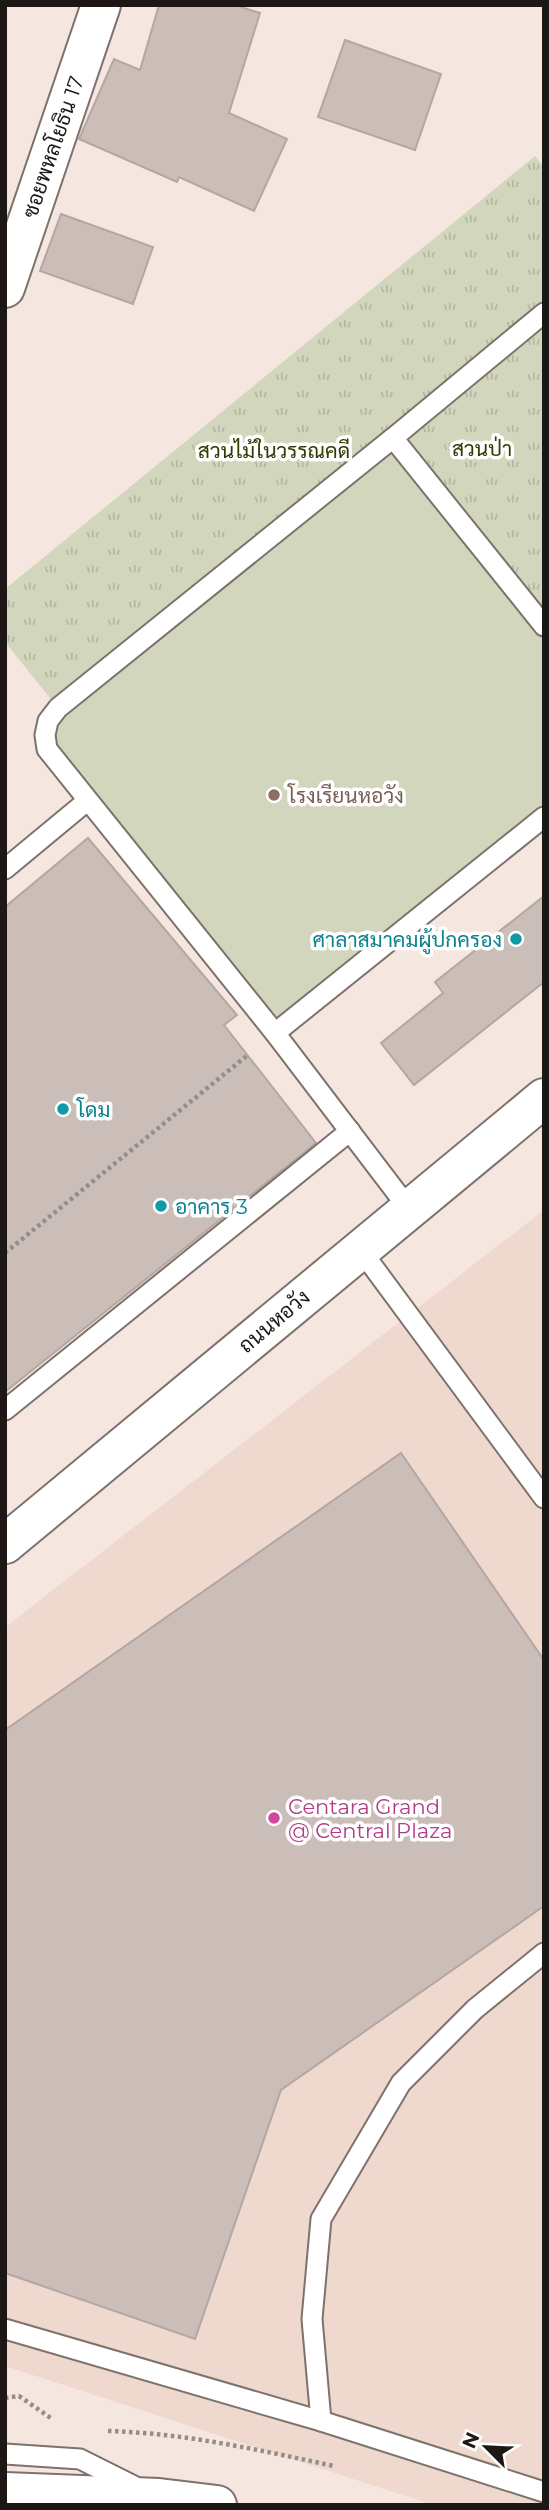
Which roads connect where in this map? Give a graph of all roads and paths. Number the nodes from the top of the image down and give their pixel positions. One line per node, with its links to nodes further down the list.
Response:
1 (102, 5): 2 (main road, ซอยพหลโยธิน 17)
2 (5, 288)
3 (544, 313): 4 (lane)
4 (393, 438): 5 (lane); 6 (lane)
5 (544, 626)
6 (87, 802): 8 (lane); 9 (lane)
7 (544, 817): 9 (lane)
8 (5, 869)
9 (275, 1033): 11 (lane); 14 (path)
10 (544, 1098): 12 (main road, ถนนหอวัง)
11 (350, 1131): 12 (lane); 15 (lane)
12 (409, 1209): 13 (main road, ถนนหอวัง)
13 (360, 1249): 16 (lane); 17 (main road, ถนนหอวัง)
14 (5, 1253)
15 (5, 1409)
16 (544, 1498)
17 (5, 1544)
18 (544, 1953): 21 (lane)
19 (5, 2329): 21 (lane)
20 (5, 2398): 22 (path)
21 (321, 2421): 27 (lane)
22 (57, 2423)
23 (104, 2431): 25 (path)
24 (5, 2454): 28 (lane)
25 (339, 2468)
26 (5, 2492): 28 (main road)
27 (544, 2492)
28 (159, 2498): 29 (main road)
29 (216, 2505)

